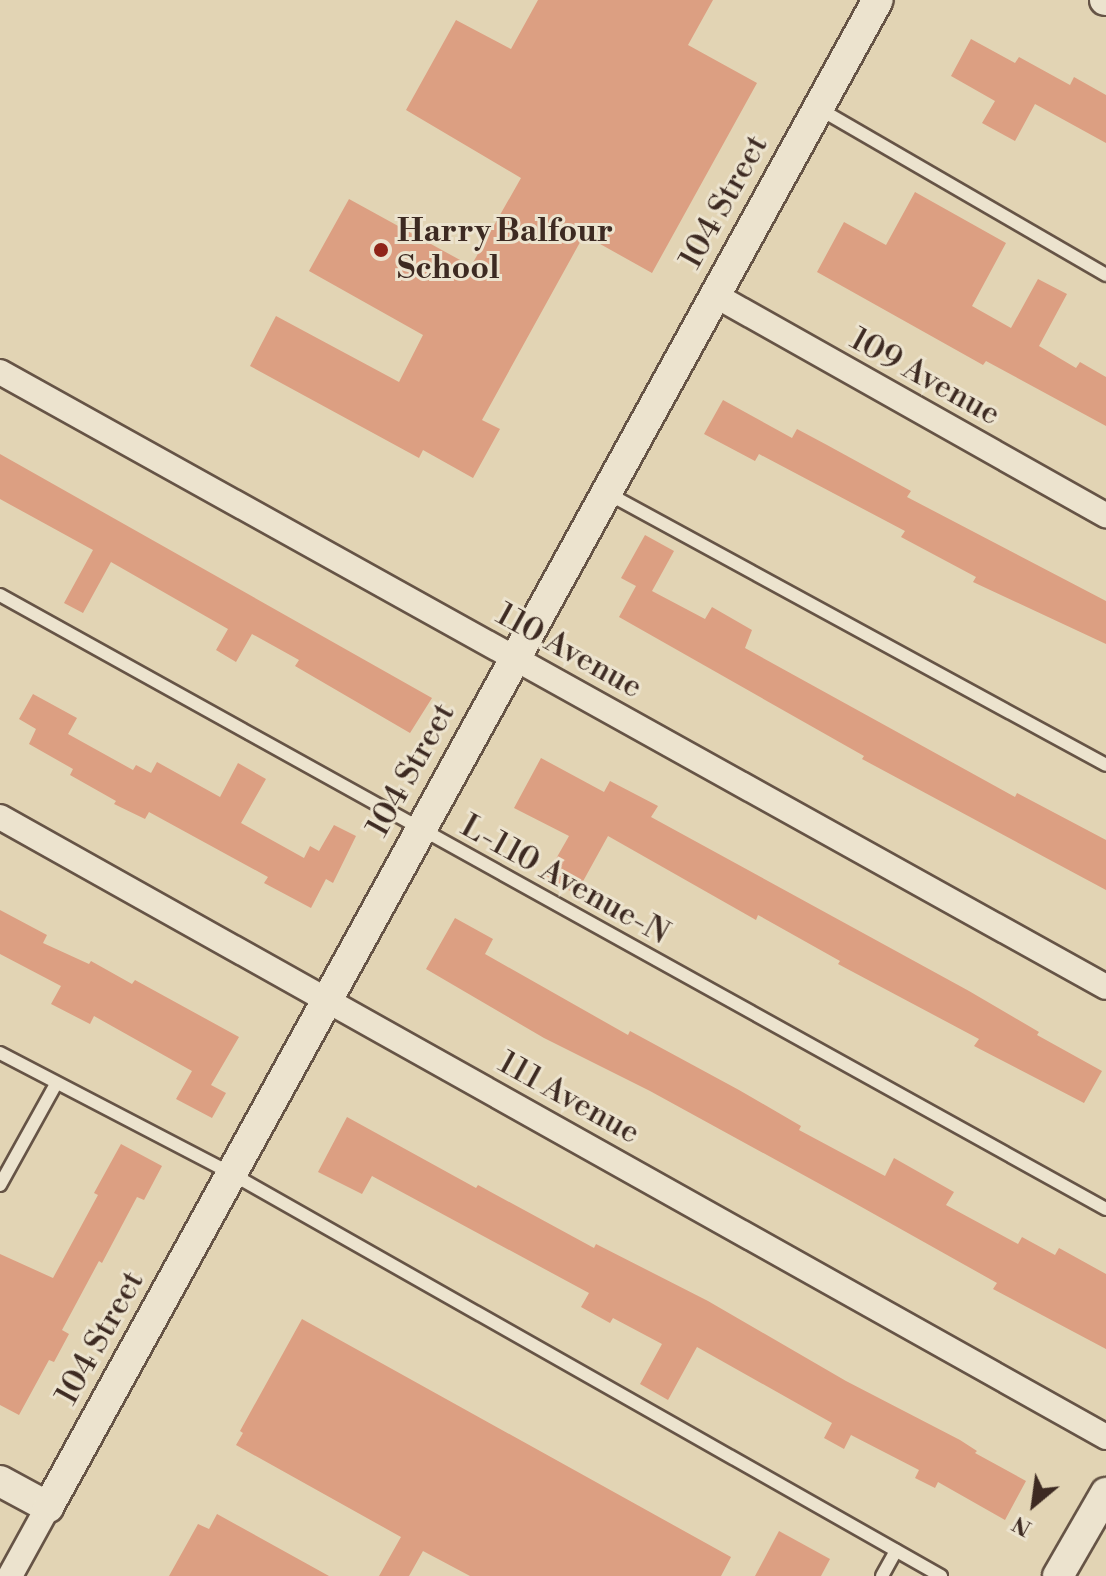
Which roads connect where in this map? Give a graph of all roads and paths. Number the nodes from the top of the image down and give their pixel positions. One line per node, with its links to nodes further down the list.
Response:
1 (878, 0): 2 (street, 104 Street)
2 (817, 108): 3 (lane); 4 (street, 104 Street)
3 (1106, 275)
4 (713, 294): 6 (street, 104 Street); 7 (street, 109 Avenue)
5 (0, 372): 9 (street, 110 Avenue)
6 (605, 492): 9 (street, 104 Street); 10 (lane)
7 (1106, 515)
8 (0, 595): 12 (lane, L-110 Avenue-N)
9 (514, 658): 12 (street, 104 Street); 13 (street, 110 Avenue)
10 (1106, 765)
11 (0, 817): 14 (street, 111 Avenue)
12 (420, 830): 14 (street, 104 Street); 19 (lane, L-110 Avenue-N)
13 (1106, 987)
14 (327, 998): 17 (street, 104 Street); 20 (street, 111 Avenue)
15 (0, 1053): 16 (lane)
16 (56, 1084): 17 (lane); 18 (lane)
17 (232, 1174): 23 (street, 104 Street); 24 (lane)
18 (0, 1185)
19 (1106, 1209)
20 (1106, 1437)
21 (0, 1481): 23 (street)
22 (1106, 1493): 28 (street)
23 (48, 1507): 25 (street, 104 Street)
24 (896, 1551): 26 (lane); 27 (lane)
25 (10, 1576)
26 (882, 1576)
27 (941, 1576)
28 (1058, 1576)

